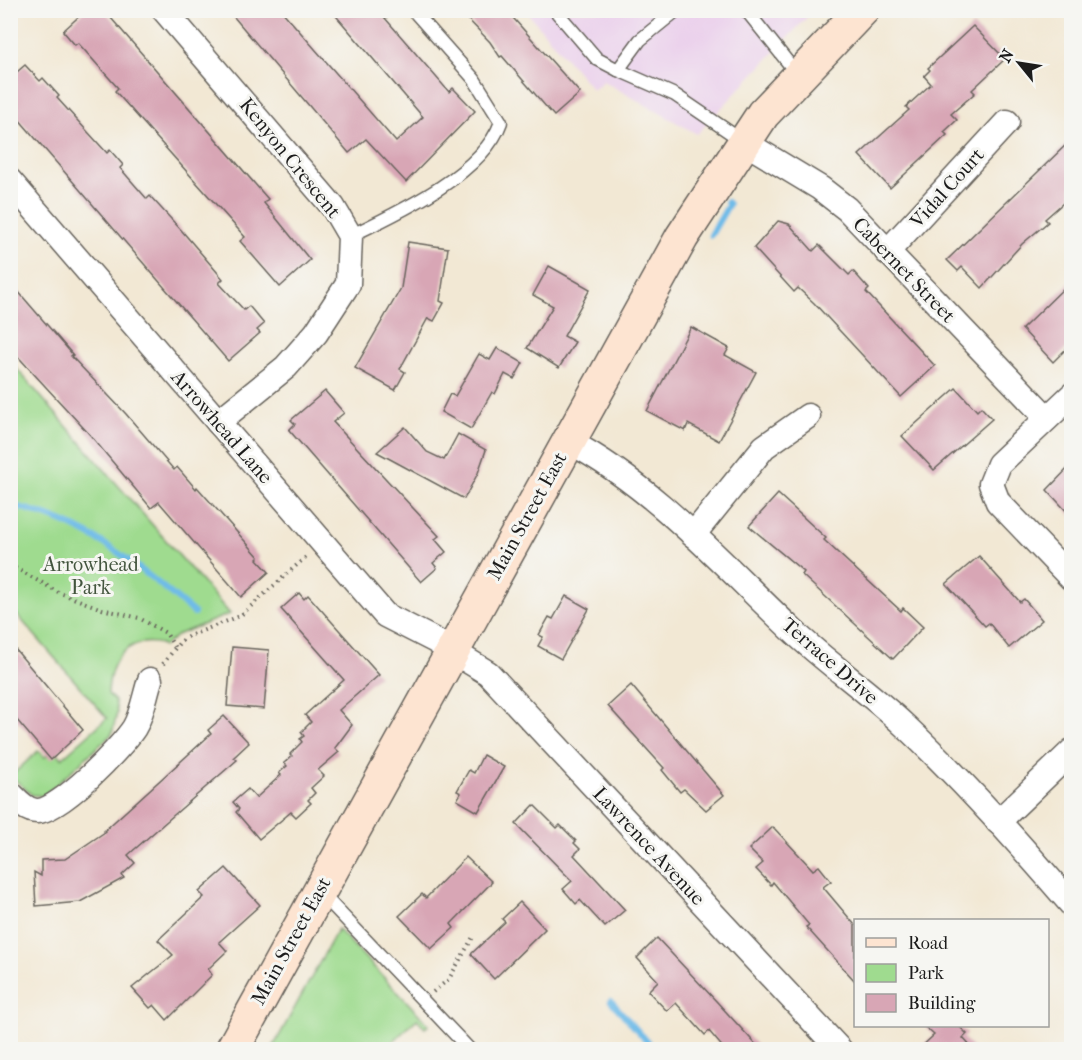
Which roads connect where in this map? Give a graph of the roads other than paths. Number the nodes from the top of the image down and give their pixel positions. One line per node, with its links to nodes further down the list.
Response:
1 (164, 10): 12 (street, Kenyon Crescent)
2 (413, 10): 12 (lane)
3 (555, 10): 7 (lane)
4 (677, 10): 7 (lane)
5 (862, 10): 8 (main road, Main Street East)
6 (748, 12): 8 (lane)
7 (618, 70): 10 (lane)
8 (798, 75): 10 (main road, Main Street East)
9 (1007, 122): 13 (street, Vidal Court)
10 (744, 142): 13 (street, Cabernet Street); 18 (main road, Main Street East)
11 (10, 181): 17 (street, Arrowhead Lane)
12 (350, 236): 17 (street, Kenyon Crescent)
13 (887, 252): 16 (street, Cabernet Street)
14 (1071, 395): 16 (street)
15 (807, 416): 19 (street)
16 (1047, 418): 20 (street)
17 (218, 422): 21 (street, Arrowhead Lane)
18 (568, 441): 19 (street, Terrace Drive); 21 (main road, Main Street East)
19 (693, 535): 25 (street, Terrace Drive)
20 (1071, 579)
21 (452, 651): 26 (main road, Main Street East); 30 (street, Lawrence Avenue)
22 (150, 680): 24 (street)
23 (1071, 751): 25 (street)
24 (10, 793)
25 (998, 822): 27 (street, Terrace Drive)
26 (318, 890): 28 (main road, Main Street East); 29 (lane)
27 (1071, 905)
28 (232, 1050)
29 (470, 1050)
30 (840, 1050)

